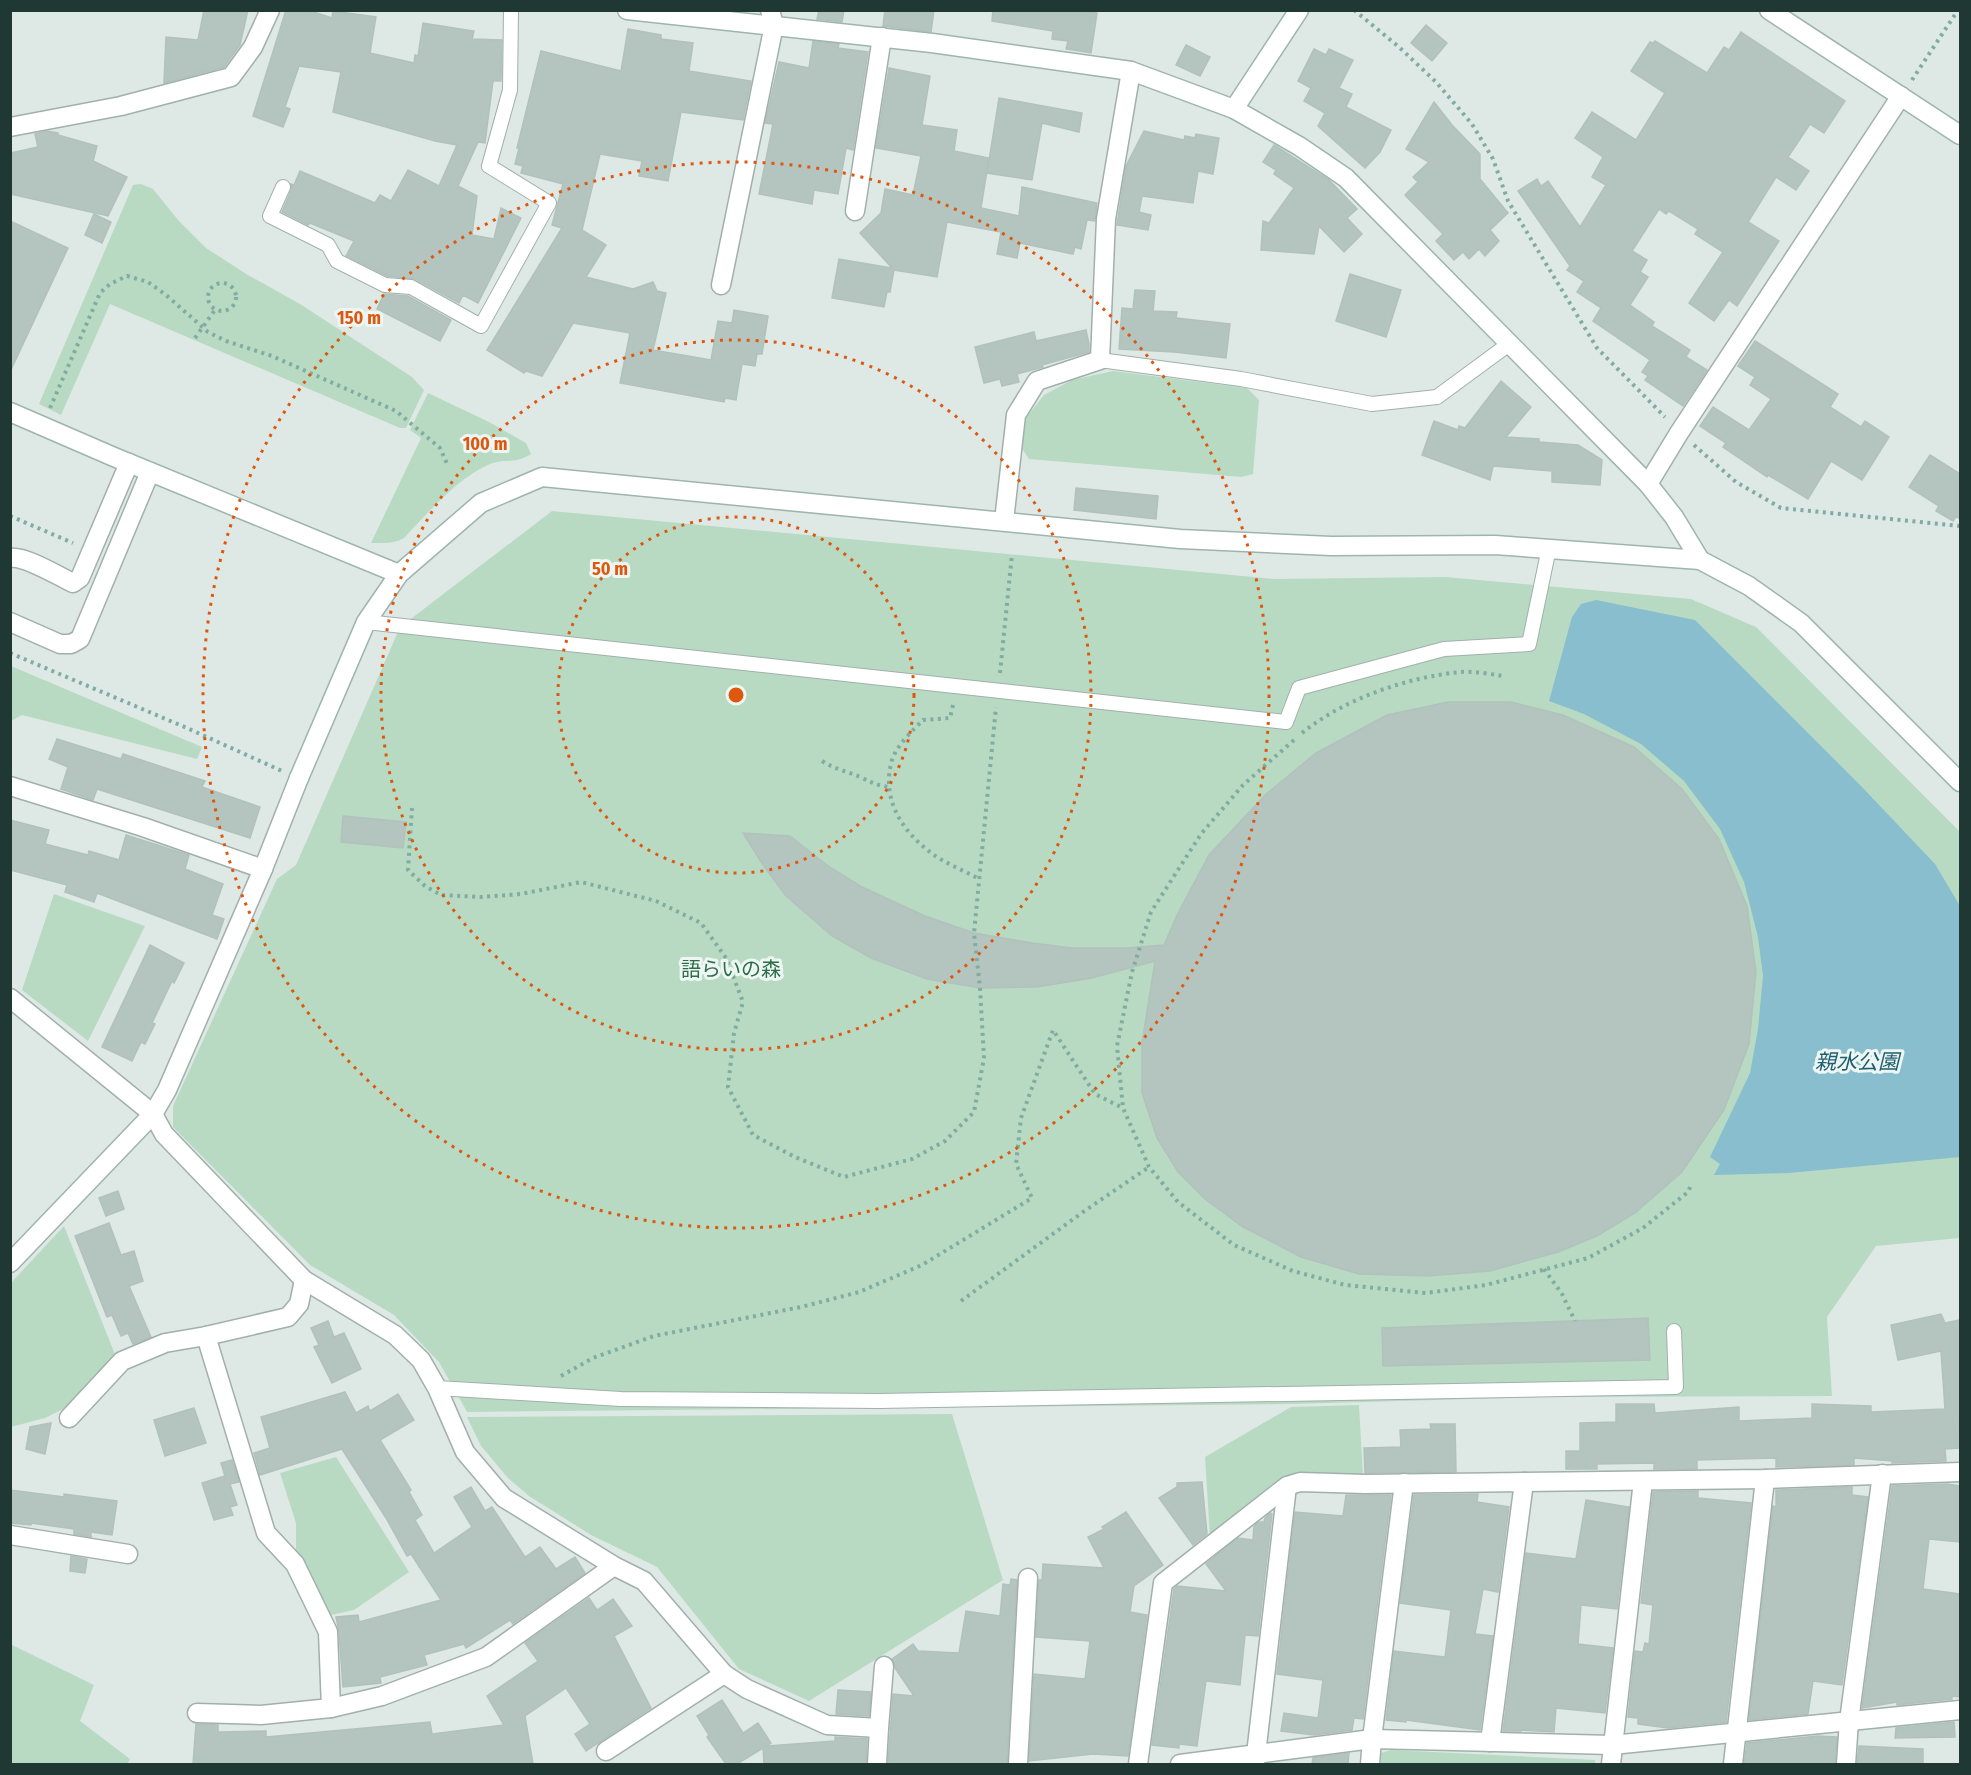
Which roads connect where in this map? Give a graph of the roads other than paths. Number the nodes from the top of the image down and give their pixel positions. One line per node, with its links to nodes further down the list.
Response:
1 (270, 10): 11 (street)
2 (511, 10): 13 (lane)
3 (627, 10): 6 (street)
4 (1299, 10): 10 (street)
5 (1769, 10): 9 (street)
6 (772, 18): 7 (street); 15 (street)
7 (882, 37): 8 (street); 14 (street)
8 (1131, 71): 10 (street); 17 (street)
9 (1901, 96): 12 (street); 21 (street)
10 (1234, 110): 16 (street)
11 (10, 126)
12 (1960, 135)
13 (283, 187)
14 (855, 212)
15 (721, 285)
16 (1509, 344): 17 (lane); 21 (street)
17 (1100, 360): 22 (street)
18 (10, 412): 19 (street)
19 (129, 463): 20 (street); 24 (street)
20 (150, 472): 26 (street); 27 (street)
21 (1648, 484): 25 (street)
22 (1004, 521): 23 (street); 26 (street)
23 (1549, 548): 25 (street); 28 (lane)
24 (10, 558)
25 (1700, 560): 29 (street)
26 (399, 574): 28 (street)
27 (10, 622)
28 (366, 622): 31 (street)
29 (1960, 782)
30 (10, 786): 31 (street)
31 (263, 869): 33 (street)
32 (10, 998): 33 (street)
33 (153, 1114): 34 (street); 35 (street)
34 (10, 1263)
35 (304, 1280): 37 (street); 38 (street)
36 (1674, 1331): 38 (lane)
37 (206, 1336): 39 (street); 53 (street)
38 (437, 1388): 49 (street)
39 (69, 1418)
40 (1960, 1472): 41 (street)
41 (1882, 1474): 42 (street); 56 (street)
42 (1765, 1479): 43 (street); 58 (street)
43 (1643, 1481): 44 (street); 61 (street)
44 (1524, 1482): 45 (street); 60 (street)
45 (1404, 1483): 46 (street); 59 (street)
46 (1287, 1486): 63 (street); 66 (street)
47 (10, 1536): 48 (street)
48 (128, 1554)
49 (614, 1566): 52 (street); 53 (street)
50 (1028, 1578): 65 (street)
51 (884, 1666): 57 (street)
52 (724, 1674): 57 (street); 62 (street)
53 (331, 1708): 55 (street)
54 (1960, 1710): 56 (street)
55 (197, 1713)
56 (1849, 1721): 58 (street); 71 (street)
57 (879, 1728): 64 (street)
58 (1735, 1734): 61 (street); 70 (street)
59 (1372, 1739): 60 (street); 63 (street); 68 (street)
60 (1490, 1742): 61 (street)
61 (1612, 1745): 69 (street)
62 (606, 1751)
63 (1255, 1759): 67 (street)
64 (877, 1764)
65 (1018, 1764)
66 (1138, 1764)
67 (1180, 1764)
68 (1370, 1764)
69 (1611, 1764)
70 (1732, 1764)
71 (1846, 1764)

